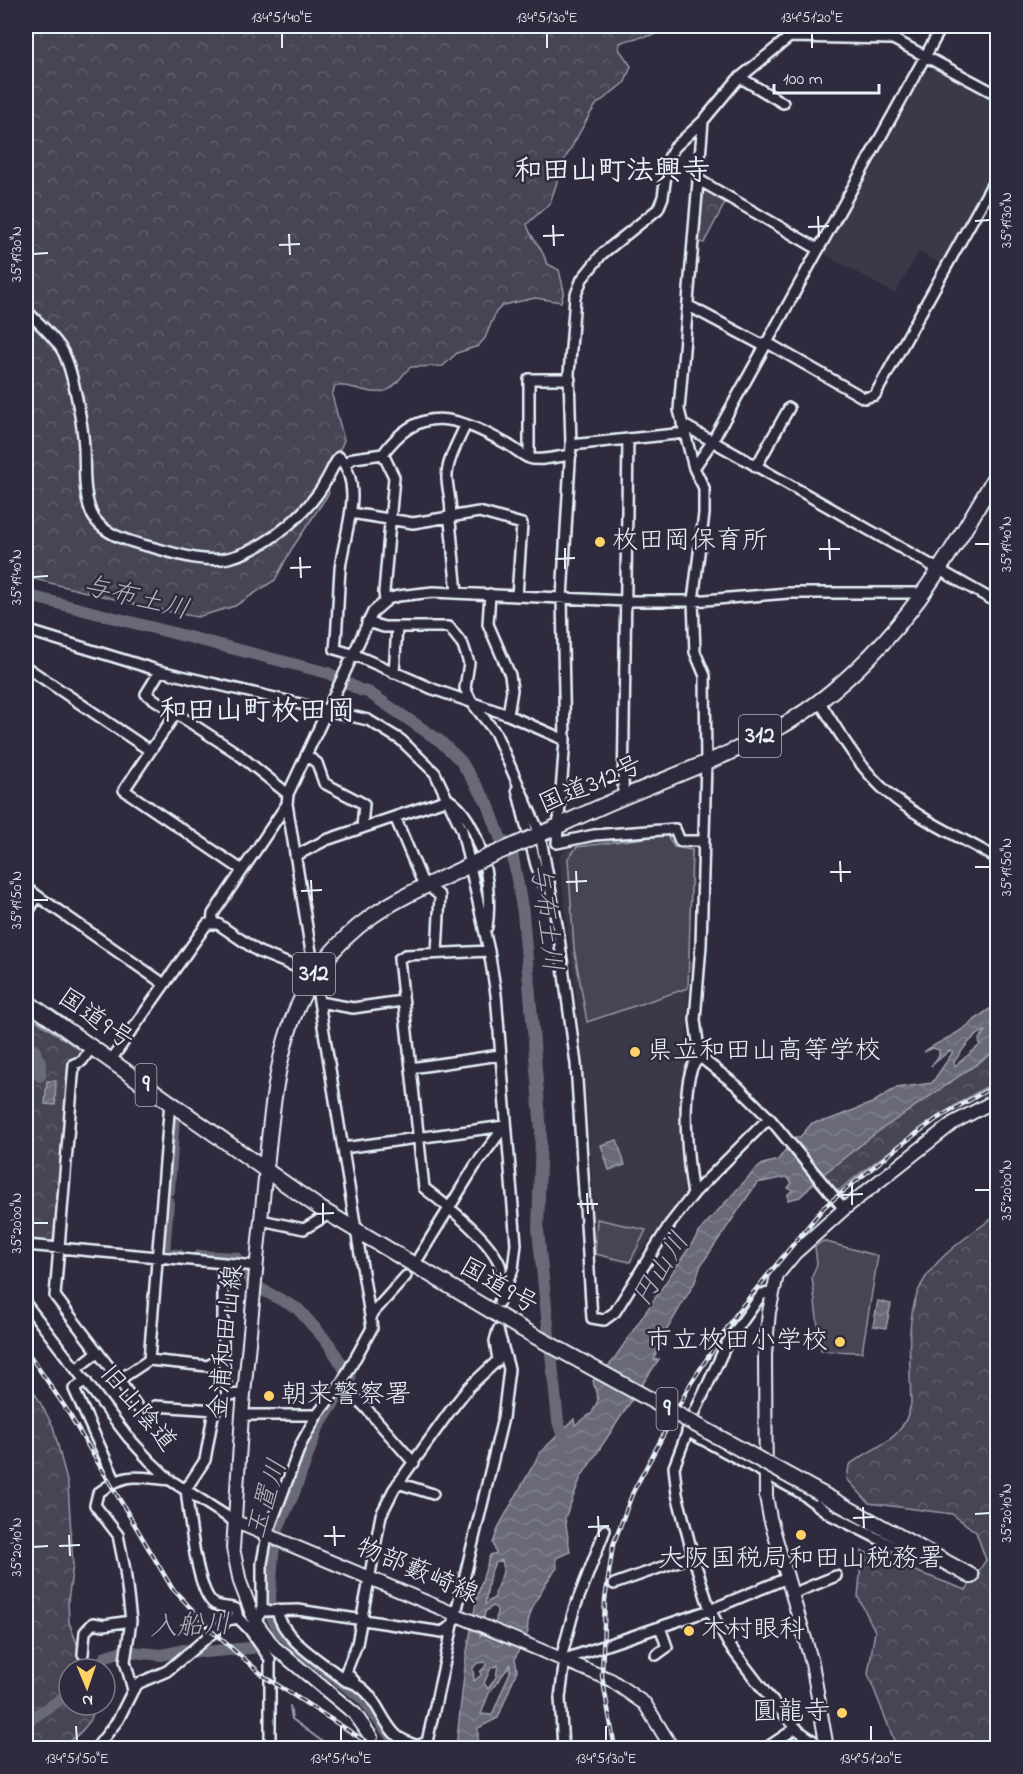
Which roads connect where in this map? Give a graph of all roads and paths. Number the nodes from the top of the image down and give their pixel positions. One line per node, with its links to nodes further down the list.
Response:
1 (803, 26): 3 (street)
2 (942, 26): 4 (street)
3 (790, 37): 4 (street); 5 (street)
4 (927, 56): 6 (street); 11 (street)
5 (741, 78): 7 (street); 8 (street)
6 (998, 95)
7 (783, 103)
8 (703, 120): 10 (street); 15 (street)
9 (998, 174): 14 (street)
10 (699, 180): 11 (street); 12 (street)
11 (818, 249): 14 (street)
12 (689, 306): 14 (street); 18 (street)
13 (26, 310): 25 (street)
14 (765, 344): 20 (street)
15 (570, 379): 21 (street); 24 (street)
16 (789, 408): 26 (street)
17 (465, 426): 22 (street); 24 (street); 30 (street)
18 (684, 428): 19 (street); 20 (street); 27 (street)
19 (628, 439): 21 (street); 38 (street)
20 (712, 442): 26 (street); 27 (street)
21 (571, 445): 23 (street)
22 (383, 454): 25 (street); 31 (street)
23 (571, 455): 24 (street); 37 (street)
24 (529, 458)
25 (345, 463): 29 (street)
26 (756, 467): 32 (street)
27 (694, 468): 39 (street)
28 (998, 472): 32 (highway, 国道312号 / 312)
29 (351, 513): 31 (street); 45 (street)
30 (451, 516): 31 (street); 33 (street); 36 (street)
31 (392, 520): 40 (street)
32 (940, 571): 34 (highway, 国道312号 / 312); 41 (street)
33 (457, 593): 35 (street); 40 (street)
34 (926, 593): 39 (street); 49 (highway, 国道312号 / 312)
35 (490, 594): 36 (street); 53 (street)
36 (517, 596): 37 (street)
37 (562, 598): 38 (street); 54 (street)
38 (625, 601): 39 (street); 59 (street)
39 (693, 601): 57 (street)
40 (385, 602): 42 (street)
41 (998, 603)
42 (368, 622): 43 (street); 45 (street)
43 (397, 627): 48 (street); 50 (street)
44 (26, 630): 47 (street)
45 (355, 655): 48 (street); 51 (street)
46 (26, 667): 55 (street)
47 (160, 671): 51 (street); 52 (street)
48 (394, 673): 50 (street)
49 (819, 701): 57 (highway, 国道312号 / 312); 68 (street)
50 (472, 703): 53 (street); 58 (street)
51 (329, 710): 56 (street); 61 (street)
52 (176, 713): 55 (street); 60 (street)
53 (508, 715): 54 (street)
54 (565, 740): 63 (street)
55 (149, 750): 70 (street)
56 (307, 756): 60 (street); 64 (street)
57 (706, 762): 59 (highway, 国道312号 / 312); 66 (street)
58 (516, 779): 65 (street); 75 (street)
59 (623, 797): 63 (highway, 国道312号 / 312)
60 (288, 799): 67 (street); 70 (street)
61 (448, 799): 62 (street); 69 (street); 78 (street)
62 (394, 817): 64 (street); 71 (street)
63 (558, 826): 65 (highway, 国道312号 / 312); 66 (street)
64 (362, 828): 67 (street)
65 (537, 835): 69 (highway, 国道312号 / 312, bridge); 75 (street)
66 (704, 841): 88 (street)
67 (295, 856): 81 (street)
68 (998, 859)
69 (474, 863): 78 (street); 81 (highway, 国道312号 / 312)
70 (242, 870): 77 (street)
71 (422, 881)
72 (26, 888): 74 (street)
73 (433, 890): 80 (street)
74 (37, 897): 76 (street); 82 (street)
75 (553, 907): 98 (street)
76 (26, 915)
77 (212, 922): 81 (street); 82 (street)
78 (485, 933): 79 (street)
79 (489, 951): 80 (street); 87 (street)
80 (437, 953): 84 (street)
81 (314, 974): 85 (street); 97 (highway, 国道312号 / 312)
82 (164, 984): 89 (street)
83 (26, 1001): 86 (highway, 国道9号 / 9)
84 (402, 1001): 85 (street); 90 (street)
85 (319, 1002): 96 (street)
86 (92, 1047): 89 (highway, 国道9号 / 9); 105 (street)
87 (500, 1055): 90 (street); 94 (street)
88 (700, 1057): 93 (street); 98 (street)
89 (111, 1060): 92 (highway, 国道9号 / 9)
90 (411, 1068): 95 (street)
91 (998, 1099): 100 (main road)
92 (170, 1101): 97 (highway, 国道9号 / 9); 107 (street)
93 (770, 1119): 98 (street); 100 (street)
94 (505, 1126): 95 (street); 99 (street); 99 (street)
95 (420, 1138): 96 (street); 99 (street)
96 (343, 1148): 103 (street)
97 (266, 1168): 101 (highway, 国道9号 / 9); 102 (main road, 金浦和田山線)
98 (693, 1195)
99 (449, 1208): 106 (street)
100 (844, 1209): 111 (main road)
101 (329, 1214): 102 (street); 103 (highway, 国道9号 / 9)
102 (261, 1220): 109 (main road, 金浦和田山線)
103 (358, 1232): 113 (street); 137 (highway, 国道9号 / 9, bridge)
104 (26, 1245): 105 (street)
105 (59, 1249): 107 (street); 114 (street)
106 (419, 1257)
107 (157, 1258): 108 (street); 116 (street)
108 (221, 1263): 109 (street); 115 (street)
109 (257, 1266): 121 (main road, 金浦和田山線)
110 (405, 1276): 113 (street)
111 (772, 1293): 126 (street); 128 (main road)
112 (26, 1304): 117 (street, 旧山陰道)
113 (371, 1315): 120 (street)
114 (98, 1353): 117 (street); 118 (street)
115 (223, 1356): 116 (street); 122 (street)
116 (149, 1360): 118 (street)
117 (76, 1369): 119 (street, 旧山陰道)
118 (119, 1380): 123 (street)
119 (86, 1381): 129 (street); 130 (street, 旧山陰道)
120 (341, 1384): 125 (street); 127 (street)
121 (244, 1394): 122 (street); 124 (main road, 金浦和田山線)
122 (227, 1395): 123 (street)
123 (214, 1410): 132 (street)
124 (242, 1415): 125 (street); 134 (main road, 金浦和田山線)
125 (317, 1415): 136 (street)
126 (687, 1431): 128 (street); 138 (street)
127 (414, 1462): 131 (street); 147 (street)
128 (766, 1473): 137 (street); 142 (main road)
129 (115, 1480): 130 (street); 151 (street)
130 (170, 1480): 132 (street, 旧山陰道)
131 (398, 1483): 133 (street); 139 (street)
132 (186, 1489): 134 (street, 旧山陰道); 148 (street)
133 (433, 1494)
134 (234, 1521): 136 (main road, 物部藪崎線); 149 (main road)
135 (605, 1530): 155 (street)
136 (272, 1537): 139 (main road, 物部藪崎線); 149 (street)
137 (924, 1551): 141 (highway, 国道9号 / 9)
138 (693, 1556): 143 (street); 146 (street)
139 (368, 1576): 147 (main road, 物部藪崎線); 150 (street)
140 (836, 1576): 144 (street)
141 (970, 1576)
142 (787, 1578): 144 (main road); 146 (street)
143 (614, 1584)
144 (792, 1594): 166 (main road)
145 (277, 1610): 149 (street); 150 (street); 156 (street)
146 (710, 1610): 152 (street); 158 (street)
147 (457, 1617): 150 (street); 155 (main road, 物部藪崎線); 156 (street)
148 (238, 1618): 149 (street); 157 (street)
149 (255, 1620): 159 (main road); 162 (street)
150 (360, 1620): 156 (street)
151 (131, 1621): 153 (street); 157 (street)
152 (660, 1626): 154 (street); 155 (street)
153 (83, 1654)
154 (656, 1655)
155 (561, 1658): 163 (street); 164 (main road, 物部藪崎線)
156 (355, 1682)
157 (132, 1690): 161 (street)
158 (796, 1728): 160 (street); 165 (street)
159 (371, 1737)
160 (813, 1745): 166 (street)
161 (96, 1749)
162 (270, 1749)
163 (563, 1749)
164 (672, 1749)
165 (766, 1749)
166 (825, 1749)

